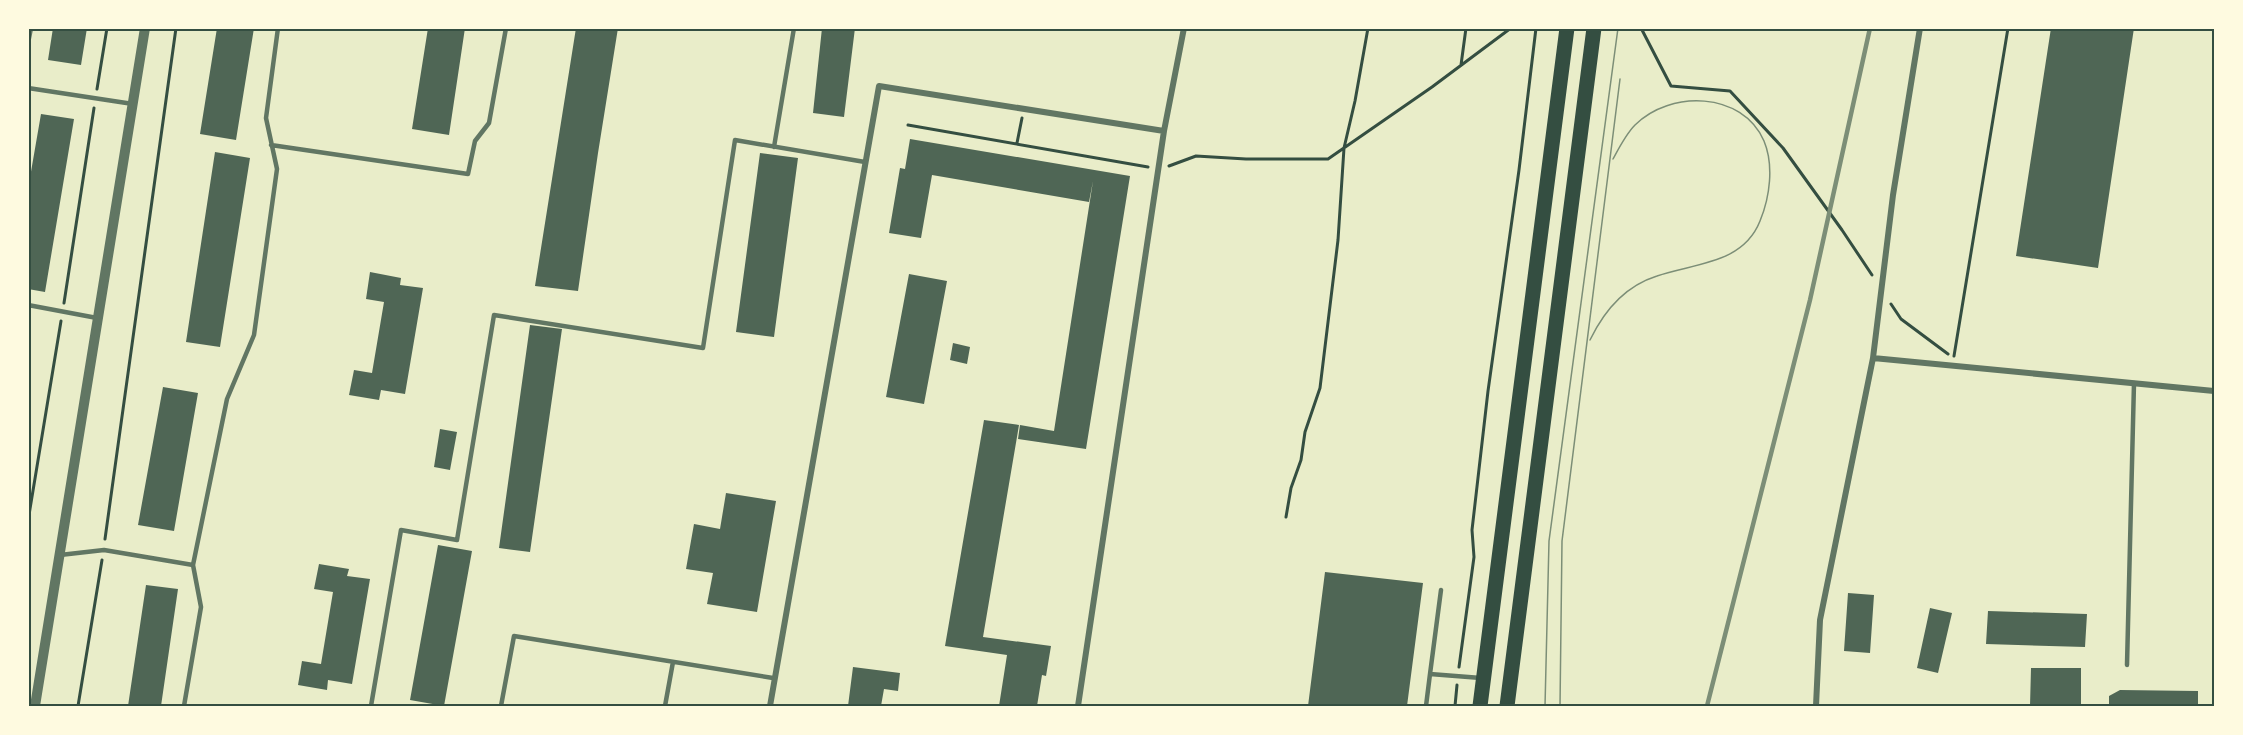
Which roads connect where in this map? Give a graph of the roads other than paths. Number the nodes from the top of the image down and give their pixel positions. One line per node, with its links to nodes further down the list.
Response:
1 (31, 28): 10 (lane)
2 (145, 28): 12 (street)
3 (278, 28): 14 (lane)
4 (506, 28): 14 (lane)
5 (794, 28): 15 (lane)
6 (1184, 28): 13 (street)
7 (1567, 28): 29 (main road)
8 (1594, 28): 40 (main road)
9 (1920, 28): 19 (street)
10 (28, 43)
11 (28, 88): 12 (lane)
12 (133, 104): 18 (street)
13 (1164, 131): 16 (street); 37 (street)
14 (271, 145): 23 (lane)
15 (774, 147): 16 (lane); 33 (lane)
16 (865, 162): 28 (street)
17 (28, 305): 18 (lane)
18 (99, 318): 22 (street)
19 (1873, 358): 20 (street); 41 (street)
20 (2134, 383): 21 (street); 26 (lane)
21 (2214, 391)
22 (60, 555): 23 (lane); 30 (street)
23 (193, 565): 32 (lane)
24 (1441, 590): 27 (lane)
25 (673, 662): 28 (lane); 34 (lane); 35 (lane)
26 (2127, 664)
27 (1430, 674): 29 (lane); 38 (lane)
28 (773, 678): 36 (street)
29 (1484, 679): 39 (main road)
30 (33, 692): 31 (street)
31 (36, 706)
32 (184, 706)
33 (371, 706)
34 (501, 706)
35 (665, 706)
36 (770, 706)
37 (1078, 706)
38 (1426, 706)
39 (1480, 706)
40 (1507, 706)
41 (1816, 706)

